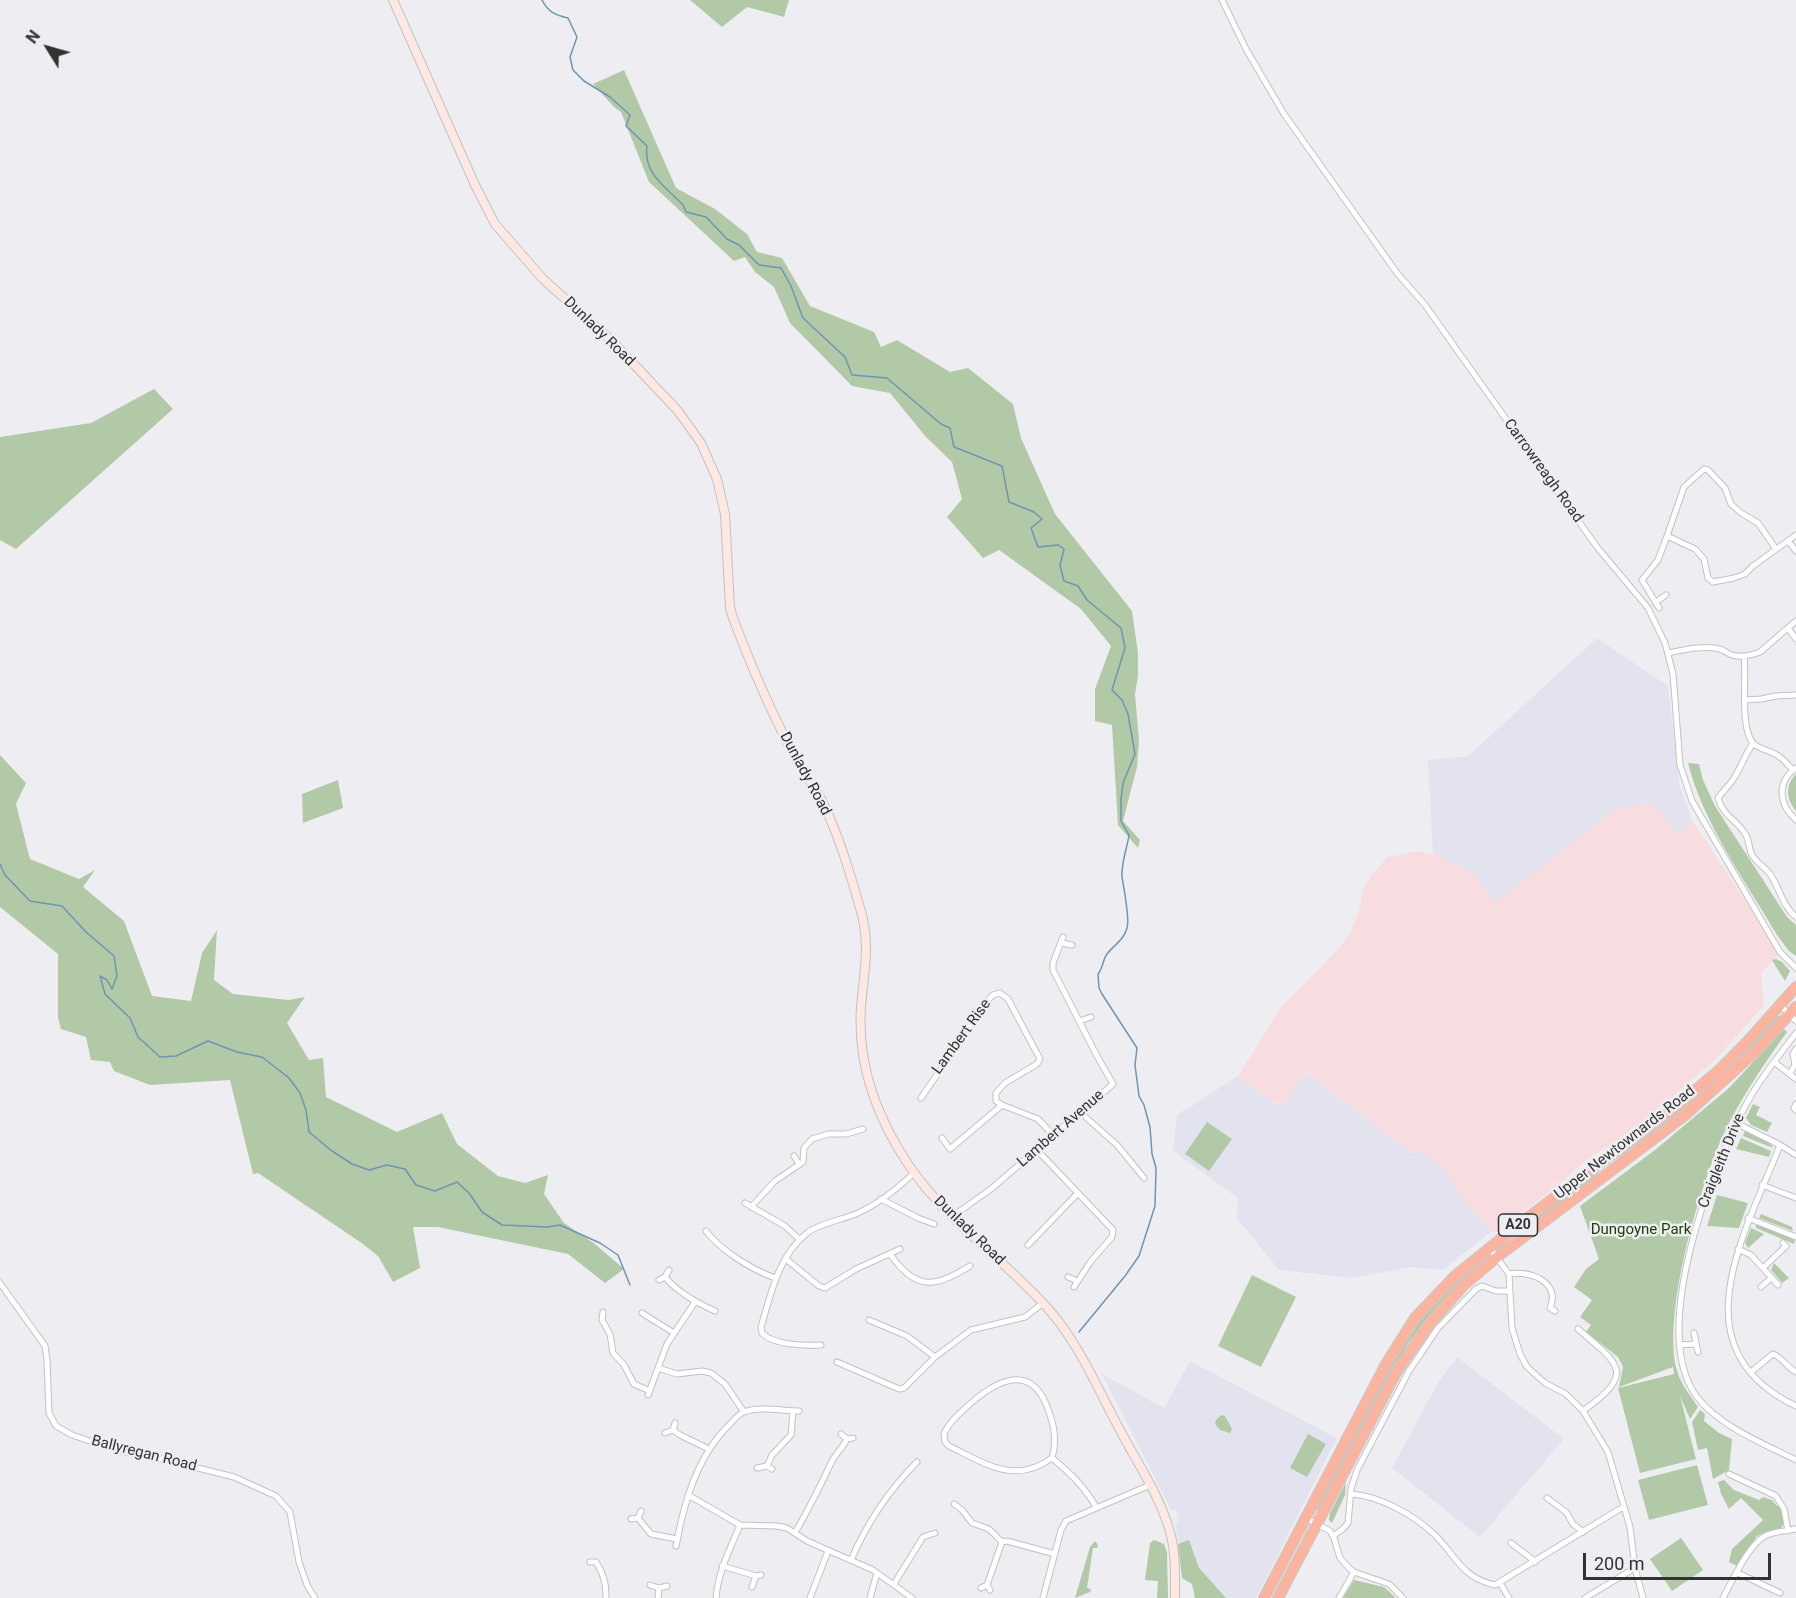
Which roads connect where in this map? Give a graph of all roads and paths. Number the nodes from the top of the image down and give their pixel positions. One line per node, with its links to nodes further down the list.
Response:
1 (393, 0): 47 (street, Dunlady Road)
2 (1222, 0): 12 (street, Carrowreagh Road)
3 (1796, 535): 5 (street)
4 (1667, 536): 6 (street); 6 (street); 8 (street)
5 (1788, 541): 6 (street); 7 (street)
6 (1776, 549)
7 (1796, 551)
8 (1666, 595)
9 (1796, 621): 10 (street)
10 (1788, 628): 11 (street); 13 (street)
11 (1796, 639)
12 (1668, 653): 13 (street); 21 (street, Carrowreagh Road)
13 (1744, 656): 15 (street)
14 (1796, 695): 15 (street)
15 (1746, 700): 16 (street)
16 (1753, 743): 17 (street); 19 (street)
17 (1794, 769): 18 (street)
18 (1796, 820)
19 (1796, 917)
20 (1072, 945): 26 (street, Lambert Avenue)
21 (1796, 968)
22 (1796, 987): 23 (highway, Upper Newtownards Road / A20)
23 (1780, 1005): 24 (street); 64 (highway, Upper Newtownards Road / A20)
24 (1794, 1014): 68 (highway, Upper Newtownards Road / A20)
25 (1091, 1017): 26 (street)
26 (1080, 1021): 36 (street, Lambert Avenue)
27 (1796, 1033): 29 (street, Craigleith Drive)
28 (1796, 1049): 30 (street)
29 (1774, 1062): 30 (street); 37 (street, Craigleith Drive)
30 (1790, 1073): 31 (street)
31 (1796, 1079)
32 (921, 1098): 34 (street, Lambert Rise)
33 (1796, 1104): 35 (street)
34 (1002, 1105): 39 (street); 40 (street)
35 (1796, 1110)
36 (1081, 1113): 39 (street, Lambert Avenue); 48 (street)
37 (1736, 1123): 41 (street); 94 (street, Craigleith Drive)
38 (854, 1124): 45 (street)
39 (1054, 1136): 42 (street, Lambert Avenue)
40 (942, 1138)
41 (1780, 1145): 43 (street); 50 (street)
42 (1037, 1150): 51 (street); 56 (street, Lambert Avenue)
43 (1796, 1155)
44 (794, 1156): 45 (street)
45 (800, 1164): 55 (street)
46 (1146, 1167): 48 (street)
47 (914, 1173): 53 (street); 56 (street, Dunlady Road)
48 (1139, 1173): 49 (street)
49 (1144, 1178)
50 (1762, 1185): 52 (street); 57 (street)
51 (1078, 1193): 59 (street); 75 (street)
52 (1796, 1198)
53 (881, 1199): 58 (street); 61 (street)
54 (745, 1203): 55 (street)
55 (751, 1207): 61 (street)
56 (953, 1216): 84 (street, Dunlady Road)
57 (1749, 1218): 60 (street); 66 (street)
58 (934, 1224)
59 (1025, 1235)
60 (1796, 1237)
61 (800, 1240): 69 (street)
62 (703, 1241): 76 (street)
63 (1783, 1243): 71 (street)
64 (1489, 1247): 68 (street); 126 (highway, Upper Newtownards Road / A20)
65 (900, 1249): 67 (street)
66 (1738, 1250): 71 (street); 102 (street)
67 (890, 1254): 69 (street); 70 (street)
68 (1497, 1257): 73 (street); 128 (highway, Upper Newtownards Road / A20)
69 (786, 1259): 76 (street)
70 (970, 1266)
71 (1763, 1268): 77 (street)
72 (669, 1270): 74 (street)
73 (1509, 1275): 82 (street); 86 (street)
74 (666, 1277): 78 (street); 83 (street)
75 (1068, 1277)
76 (775, 1278): 95 (street)
77 (1771, 1278): 80 (street); 81 (street)
78 (658, 1280)
79 (0, 1284): 158 (street, Ballyregan Road)
80 (1778, 1285)
81 (1761, 1287)
82 (1510, 1291): 105 (street); 118 (street)
83 (695, 1302): 85 (street); 91 (street)
84 (1043, 1304): 98 (street); 117 (street, Dunlady Road)
85 (715, 1311)
86 (1555, 1311)
87 (603, 1312): 101 (street)
88 (642, 1313): 91 (street)
89 (878, 1314): 98 (street)
90 (1578, 1329): 105 (street)
91 (674, 1333): 101 (street)
92 (1694, 1333): 93 (street)
93 (1695, 1344): 94 (street); 96 (street)
94 (1679, 1345): 113 (street, Craigleith Drive)
95 (821, 1346)
96 (1698, 1352)
97 (848, 1356): 100 (street)
98 (936, 1357): 100 (street)
99 (837, 1362): 100 (street)
100 (844, 1364)
101 (658, 1368): 106 (street)
102 (1751, 1372): 103 (street); 104 (street)
103 (1796, 1372)
104 (1796, 1406)
105 (1582, 1411): 123 (street)
106 (744, 1412): 111 (street); 115 (street)
107 (675, 1423): 108 (street)
108 (674, 1430): 109 (street); 111 (street)
109 (665, 1433)
110 (842, 1434): 133 (street)
111 (710, 1449): 119 (street)
112 (1052, 1458): 112 (street); 122 (street)
113 (1796, 1460)
114 (916, 1462): 143 (street)
115 (757, 1468)
116 (1729, 1474): 131 (street)
117 (1150, 1485): 122 (street); 166 (street, Dunlady Road)
118 (1351, 1494): 135 (street); 150 (street)
119 (688, 1495): 129 (street); 136 (street)
120 (1547, 1498): 132 (street)
121 (954, 1504): 137 (street)
122 (1096, 1507): 141 (street)
123 (1623, 1508): 132 (street); 146 (street)
124 (641, 1510): 125 (street)
125 (638, 1518): 127 (street); 136 (street)
126 (1306, 1518): 128 (street); 167 (highway, Upper Newtownards Road / A20)
127 (631, 1519)
128 (1317, 1523): 135 (street); 168 (highway, Upper Newtownards Road / A20)
129 (740, 1525): 133 (street); 145 (street)
130 (1796, 1529): 131 (street)
131 (1788, 1531): 149 (street)
132 (1583, 1532): 144 (street)
133 (795, 1533): 140 (street)
134 (935, 1533): 151 (street)
135 (1333, 1536): 147 (street)
136 (677, 1539): 139 (street)
137 (1002, 1542): 141 (street); 155 (street)
138 (1511, 1543): 144 (street)
139 (676, 1546)
140 (828, 1551): 143 (street); 162 (street)
141 (1055, 1554): 165 (street)
142 (603, 1557): 159 (street)
143 (851, 1560): 148 (street)
144 (1535, 1562): 150 (street)
145 (722, 1566): 154 (street); 161 (street)
146 (1635, 1568): 172 (street); 173 (street)
147 (1354, 1572): 169 (street); 170 (street)
148 (877, 1573): 151 (street); 163 (street)
149 (1738, 1573): 157 (street); 174 (street)
150 (1500, 1583): 171 (street)
151 (894, 1584): 164 (street)
152 (650, 1585): 156 (street)
153 (667, 1586): 156 (street)
154 (752, 1587)
155 (986, 1587)
156 (659, 1588): 160 (street)
157 (1780, 1593)
158 (315, 1598)
159 (606, 1598)
160 (658, 1598)
161 (716, 1598)
162 (810, 1598)
163 (870, 1598)
164 (912, 1598)
165 (1043, 1598)
166 (1175, 1598)
167 (1264, 1598)
168 (1278, 1598)
169 (1339, 1598)
170 (1403, 1598)
171 (1509, 1598)
172 (1586, 1598)
173 (1642, 1598)
174 (1723, 1598)

